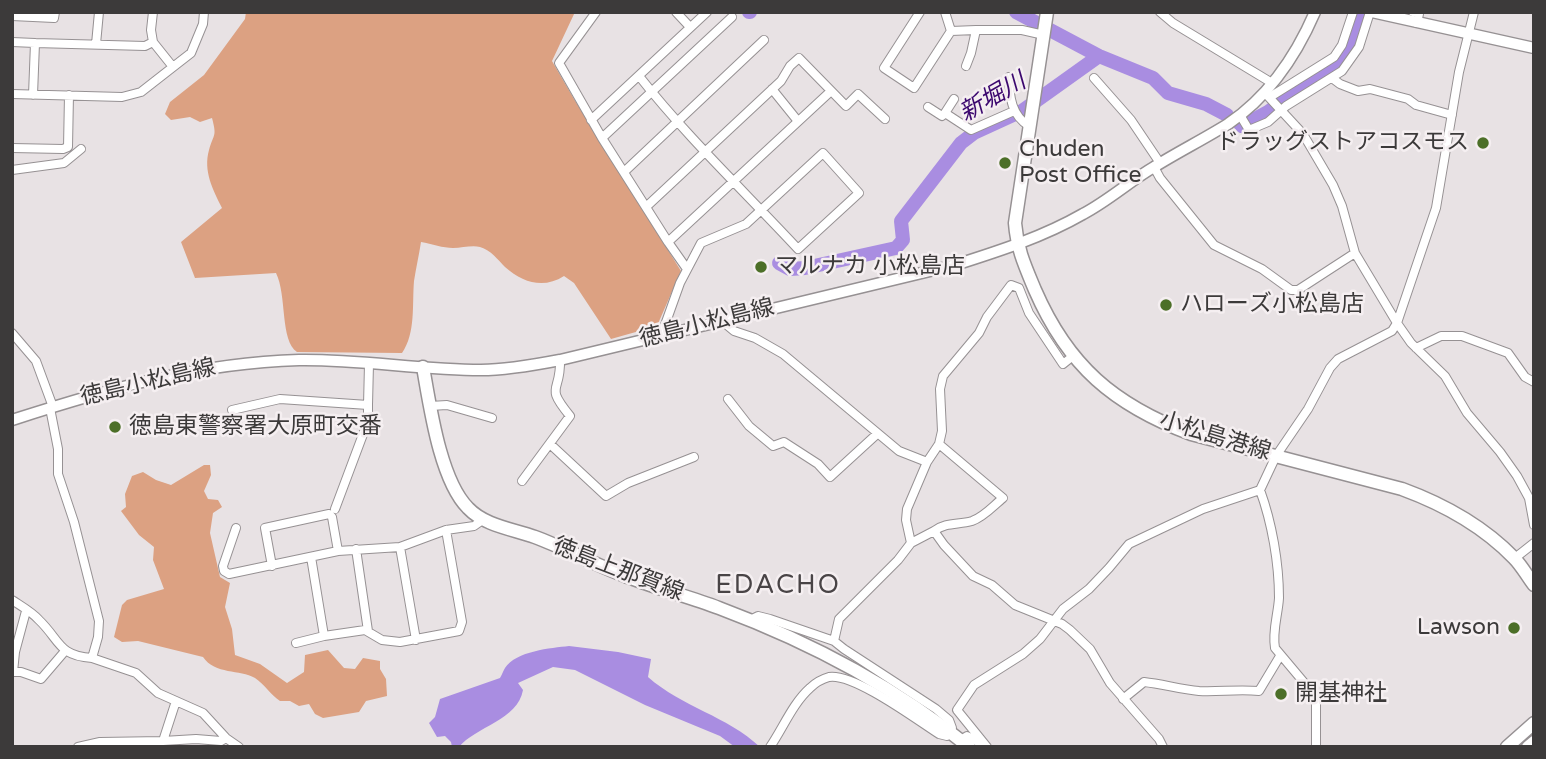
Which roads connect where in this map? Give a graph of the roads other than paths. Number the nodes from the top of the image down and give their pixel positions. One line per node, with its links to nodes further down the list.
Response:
1 (55, 12): 15 (street)
2 (99, 12): 27 (street)
3 (153, 12): 25 (street)
4 (204, 12): 30 (street)
5 (596, 12): 49 (street)
6 (676, 12): 19 (street)
7 (706, 12): 19 (street)
8 (920, 12): 21 (street)
9 (946, 12): 21 (street)
10 (1160, 12): 38 (street)
11 (1315, 12): 38 (main road, 徳島小松島線)
12 (1353, 12): 38 (street)
13 (1371, 12): 17 (main road); 34 (street)
14 (1474, 12): 22 (street)
15 (13, 15)
16 (732, 16): 36 (street)
17 (1415, 18): 22 (main road)
18 (1045, 26): 20 (street); 53 (main road, 小松島港線)
19 (690, 27): 31 (street)
20 (975, 30): 21 (street); 29 (street)
21 (951, 31)
22 (1468, 34): 28 (main road); 47 (street)
23 (764, 40): 52 (street)
24 (12, 42): 26 (street)
25 (153, 42): 27 (street); 30 (street)
26 (34, 43): 27 (street); 40 (street)
27 (96, 44)
28 (1534, 48)
29 (966, 66)
30 (173, 67): 41 (street)
31 (639, 76): 36 (street); 49 (street)
32 (1009, 77): 45 (street)
33 (1094, 78): 58 (street)
34 (1332, 78): 44 (street); 47 (street)
35 (772, 89): 37 (street); 50 (street); 57 (street)
36 (651, 91): 52 (street); 54 (street)
37 (831, 91): 48 (street); 50 (street)
38 (1270, 93): 44 (street); 51 (main road, 徳島小松島線)
39 (12, 94): 40 (street)
40 (33, 95): 41 (street)
41 (69, 95): 55 (street)
42 (954, 99): 46 (street)
43 (928, 107): 46 (street)
44 (1280, 108): 51 (street); 66 (street)
45 (1014, 111): 46 (street); 53 (street)
46 (945, 113)
47 (1452, 115): 69 (street)
48 (884, 119)
49 (591, 120): 54 (street)
50 (797, 120): 61 (street)
51 (1243, 121): 58 (main road, 徳島小松島線)
52 (679, 122): 57 (street); 60 (street)
53 (1029, 126): 65 (main road, 小松島港線)
54 (601, 138): 60 (street)
55 (12, 148)
56 (81, 149): 59 (street)
57 (706, 150): 61 (street); 62 (street)
58 (1157, 165): 65 (main road, 徳島小松島線); 66 (street)
59 (12, 170)
60 (624, 172): 62 (street)
61 (734, 180): 63 (street); 64 (street)
62 (646, 207): 64 (street)
63 (761, 209): 63 (street); 67 (street)
64 (668, 242): 67 (street)
65 (1017, 246): 68 (main road, 徳島小松島線); 73 (main road, 小松島港線)
66 (1354, 253): 69 (street)
67 (687, 269): 70 (street)
68 (724, 320): 70 (main road, 徳島小松島線); 85 (street)
69 (1397, 323): 72 (street); 88 (street)
70 (661, 336): 74 (main road, 徳島小松島線)
71 (13, 337): 81 (street)
72 (1416, 348): 77 (street); 95 (street)
73 (1073, 356): 87 (street); 88 (main road, 小松島港線)
74 (560, 360): 76 (main road, 徳島小松島線); 86 (street)
75 (369, 364): 76 (main road, 徳島小松島線); 79 (street); 81 (main road, 徳島小松島線)
76 (423, 368): 80 (main road, 徳島上那賀線)
77 (1534, 382)
78 (728, 399): 85 (street)
79 (368, 405): 82 (street); 93 (street)
80 (430, 406): 83 (street); 94 (main road, 徳島上那賀線)
81 (52, 407): 84 (main road, 徳島小松島線); 119 (street)
82 (233, 410)
83 (492, 418)
84 (12, 420)
85 (877, 434): 90 (street)
86 (550, 443): 89 (street); 91 (street)
87 (939, 444): 90 (street); 98 (street)
88 (1276, 456): 92 (street); 105 (main road, 小松島港線)
89 (694, 457)
90 (927, 462): 99 (street)
91 (522, 481)
92 (1260, 490): 111 (street); 118 (street)
93 (335, 509)
94 (484, 519): 97 (street); 110 (main road, 徳島上那賀線)
95 (1534, 525)
96 (236, 528): 106 (street)
97 (446, 530): 101 (street); 114 (street)
98 (934, 531): 99 (street); 111 (street)
99 (911, 543): 115 (street)
100 (1534, 543): 105 (street)
101 (400, 547): 102 (street); 114 (street)
102 (356, 550): 103 (street); 112 (street)
103 (338, 551): 104 (street); 106 (street)
104 (311, 557): 106 (street); 113 (street)
105 (1515, 558): 107 (main road, 小松島港線)
106 (272, 566)
107 (1534, 584)
108 (12, 600): 109 (street)
109 (26, 611): 117 (street); 120 (street)
110 (750, 620): 115 (street); 125 (main road, 徳島上那賀線)
111 (1054, 621): 121 (street); 131 (street)
112 (368, 631): 113 (street); 114 (street)
113 (324, 636): 116 (street)
114 (416, 640)
115 (834, 641): 125 (street)
116 (296, 643)
117 (65, 651): 119 (street); 120 (street)
118 (1280, 656): 121 (street); 133 (street)
119 (92, 658): 122 (street)
120 (13, 672)
121 (1123, 699): 132 (street)
122 (176, 701): 124 (street); 126 (street)
123 (1534, 723): 134 (main road)
124 (226, 738): 126 (street); 129 (street)
125 (960, 740): 130 (street); 131 (street)
126 (163, 741): 128 (street)
127 (1534, 742): 135 (main road)
128 (78, 747)
129 (239, 747)
130 (770, 747)
131 (986, 747)
132 (1163, 747)
133 (1316, 747)
134 (1507, 747)
135 (1528, 747)

